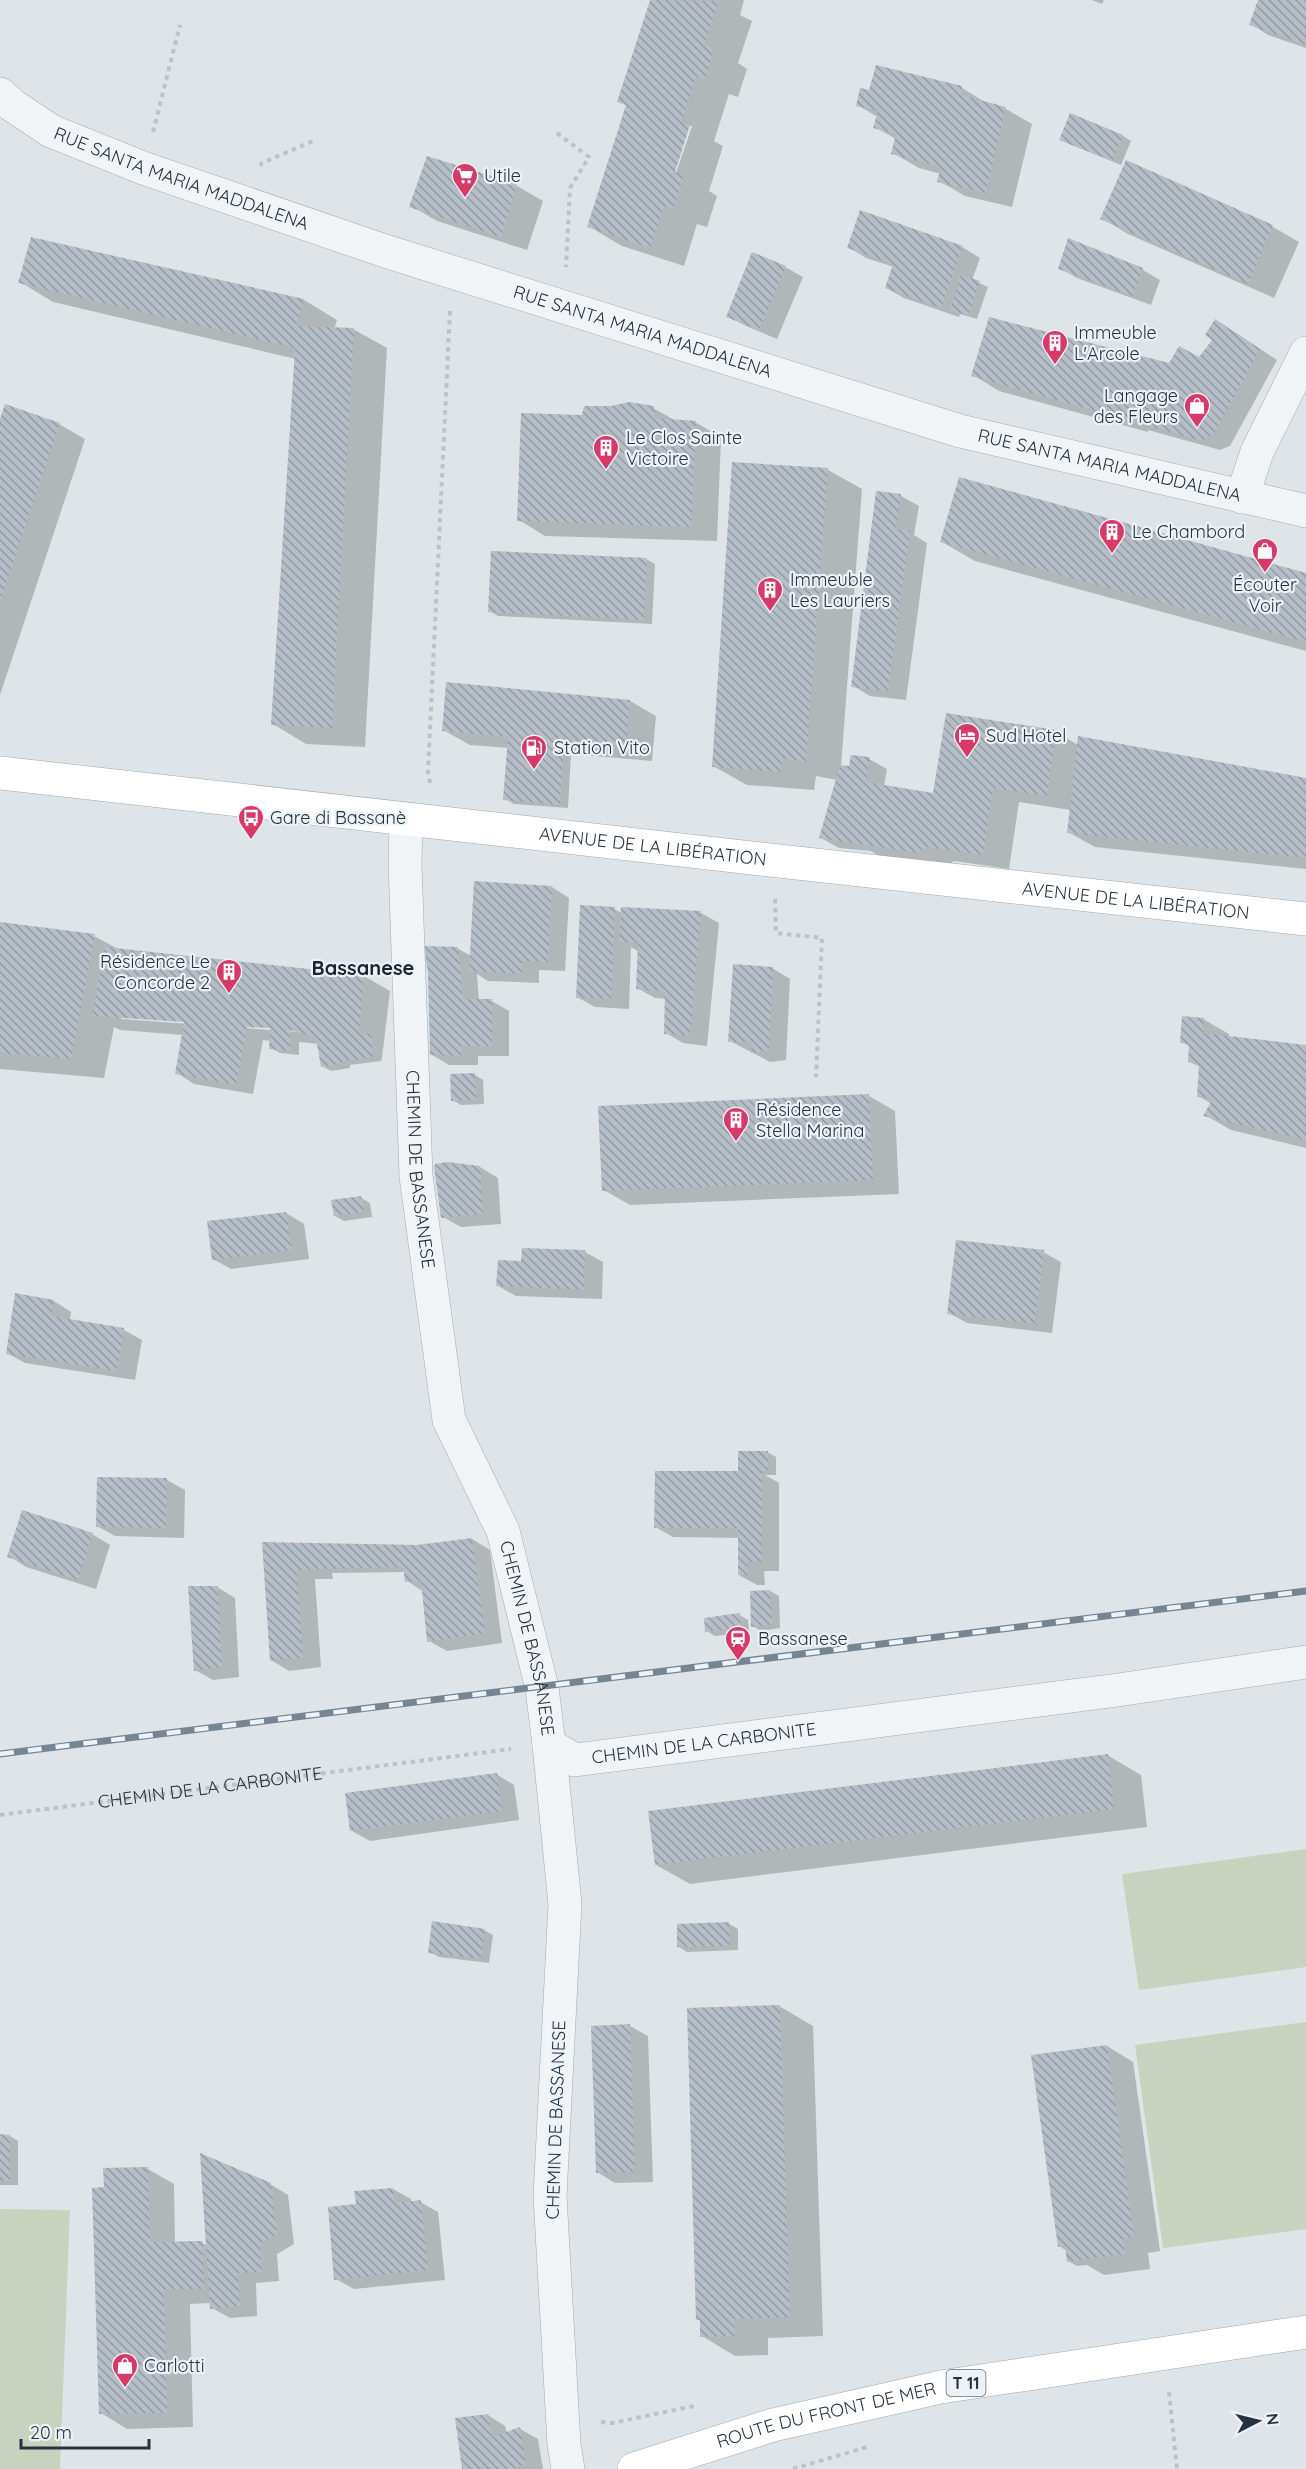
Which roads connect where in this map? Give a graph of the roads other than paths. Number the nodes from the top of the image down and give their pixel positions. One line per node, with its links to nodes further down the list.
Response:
1 (0, 94): 3 (street, RUE SANTA MARIA MADDALENA)
2 (1306, 353): 3 (street)
3 (1242, 497): 4 (street, RUE SANTA MARIA MADDALENA)
4 (1306, 511)
5 (0, 773): 6 (main road, AVENUE DE LA LIBÉRATION)
6 (420, 822): 7 (main road, AVENUE DE LA LIBÉRATION); 9 (street, CHEMIN DE BASSANESE)
7 (1306, 919)
8 (1306, 1662): 9 (street, CHEMIN DE LA CARBONITE)
9 (549, 1745): 11 (street, CHEMIN DE BASSANESE)
10 (1306, 2332): 12 (main road, ROUTE DU FRONT DE MER / T 11)
11 (568, 2469)
12 (634, 2469)

